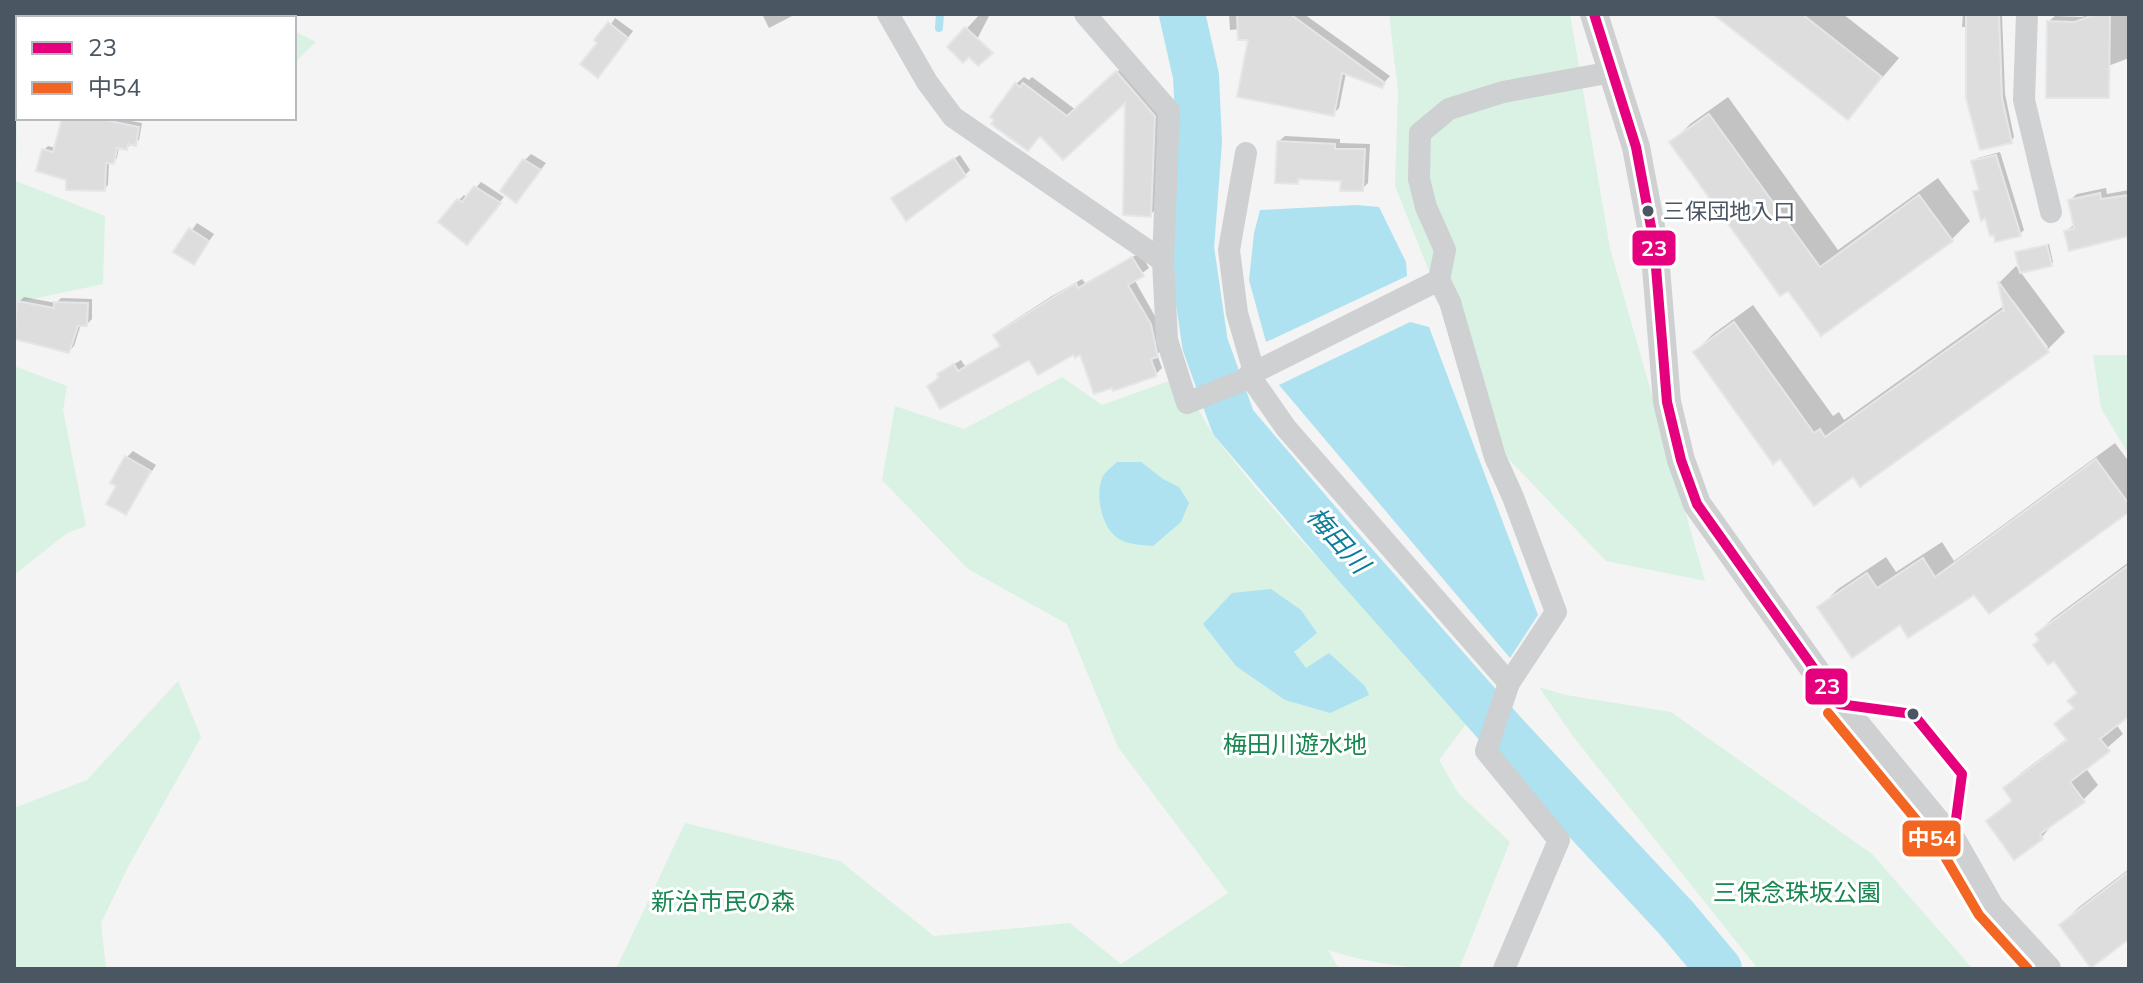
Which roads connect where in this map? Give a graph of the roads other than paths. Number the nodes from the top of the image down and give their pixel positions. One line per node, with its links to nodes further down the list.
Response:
1 (888, 14): 8 (street)
2 (1085, 14): 8 (street)
3 (1594, 14): 5 (street)
4 (2027, 14): 7 (street)
5 (1612, 72): 9 (street); 13 (street)
6 (1246, 153): 10 (street)
7 (2051, 212)
8 (1163, 261): 10 (street)
9 (1439, 280): 10 (street); 11 (street)
10 (1249, 375): 11 (street)
11 (1508, 685): 12 (street)
12 (1504, 969)
13 (2047, 969)

